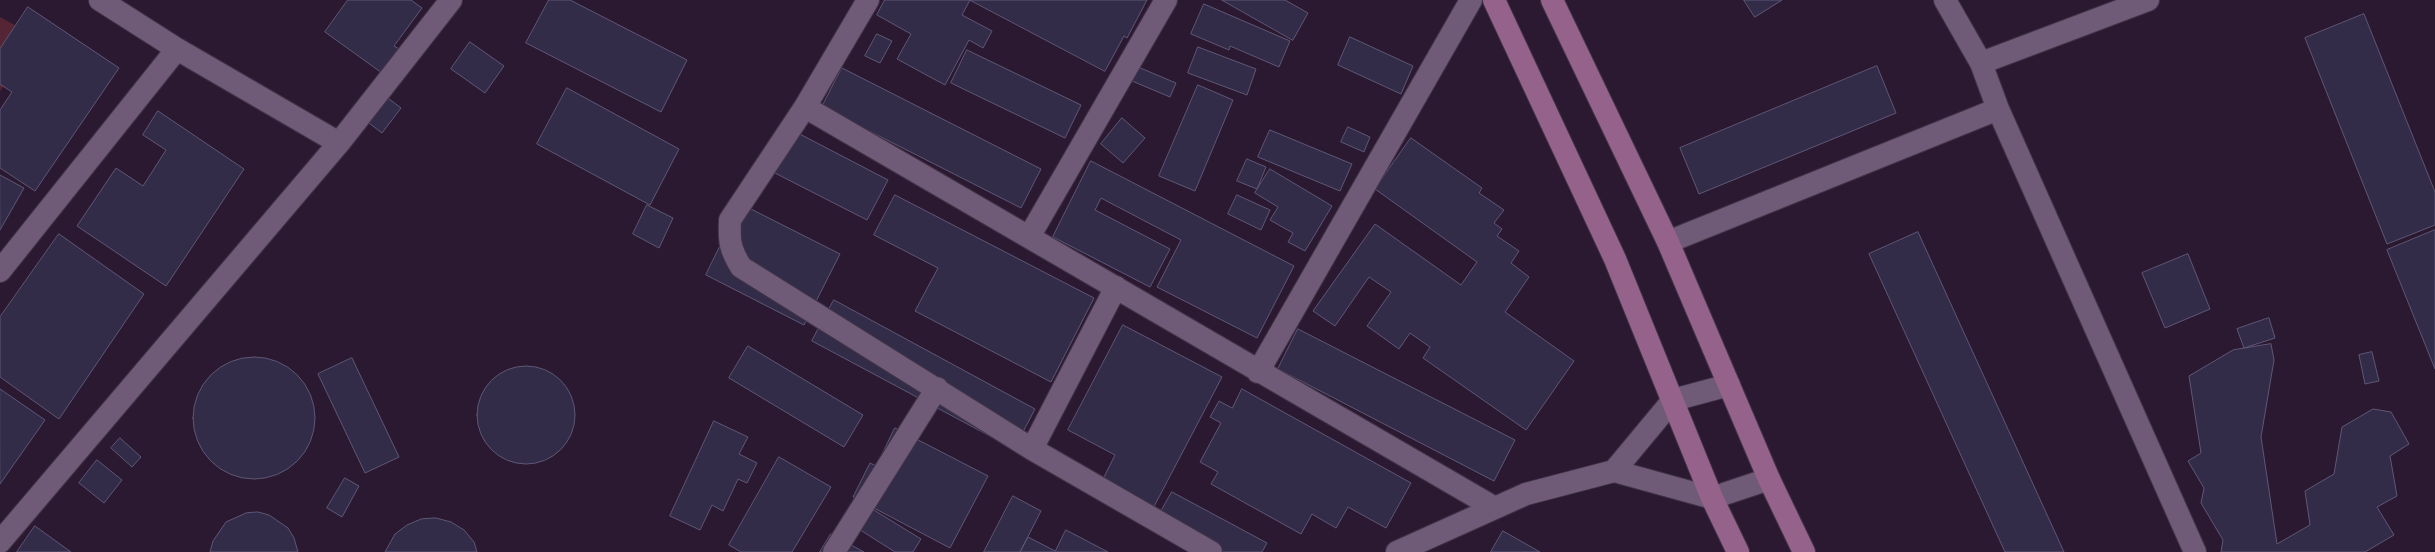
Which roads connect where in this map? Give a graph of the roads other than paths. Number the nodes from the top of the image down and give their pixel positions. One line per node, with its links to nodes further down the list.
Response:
1 (451, 0): 14 (street)
2 (868, 0): 12 (street)
3 (1166, 0): 15 (street)
4 (1471, 0): 19 (street)
5 (1494, 0): 22 (main road)
6 (1552, 0): 16 (main road)
7 (1945, 0): 11 (street)
8 (2148, 0): 11 (street)
9 (107, 2): 10 (street)
10 (177, 49): 14 (street); 17 (street)
11 (1981, 63): 13 (street)
12 (805, 107): 15 (street); 21 (street)
13 (1998, 109): 16 (street); 34 (street)
14 (339, 143): 28 (street)
15 (1029, 237): 18 (street)
16 (1668, 242): 20 (main road)
17 (0, 271)
18 (1116, 287): 19 (street); 23 (street)
19 (1258, 372): 27 (street)
20 (1729, 385): 22 (street); 25 (main road)
21 (937, 388): 23 (street); 29 (street)
22 (1673, 400): 24 (street); 26 (main road)
23 (1032, 449): 30 (street)
24 (1614, 471): 26 (street); 27 (street)
25 (1769, 479): 26 (street); 33 (main road)
26 (1712, 498): 32 (main road)
27 (1495, 508): 31 (street)
28 (0, 542)
29 (834, 552)
30 (1211, 552)
31 (1398, 552)
32 (1738, 552)
33 (1804, 552)
34 (2195, 552)

